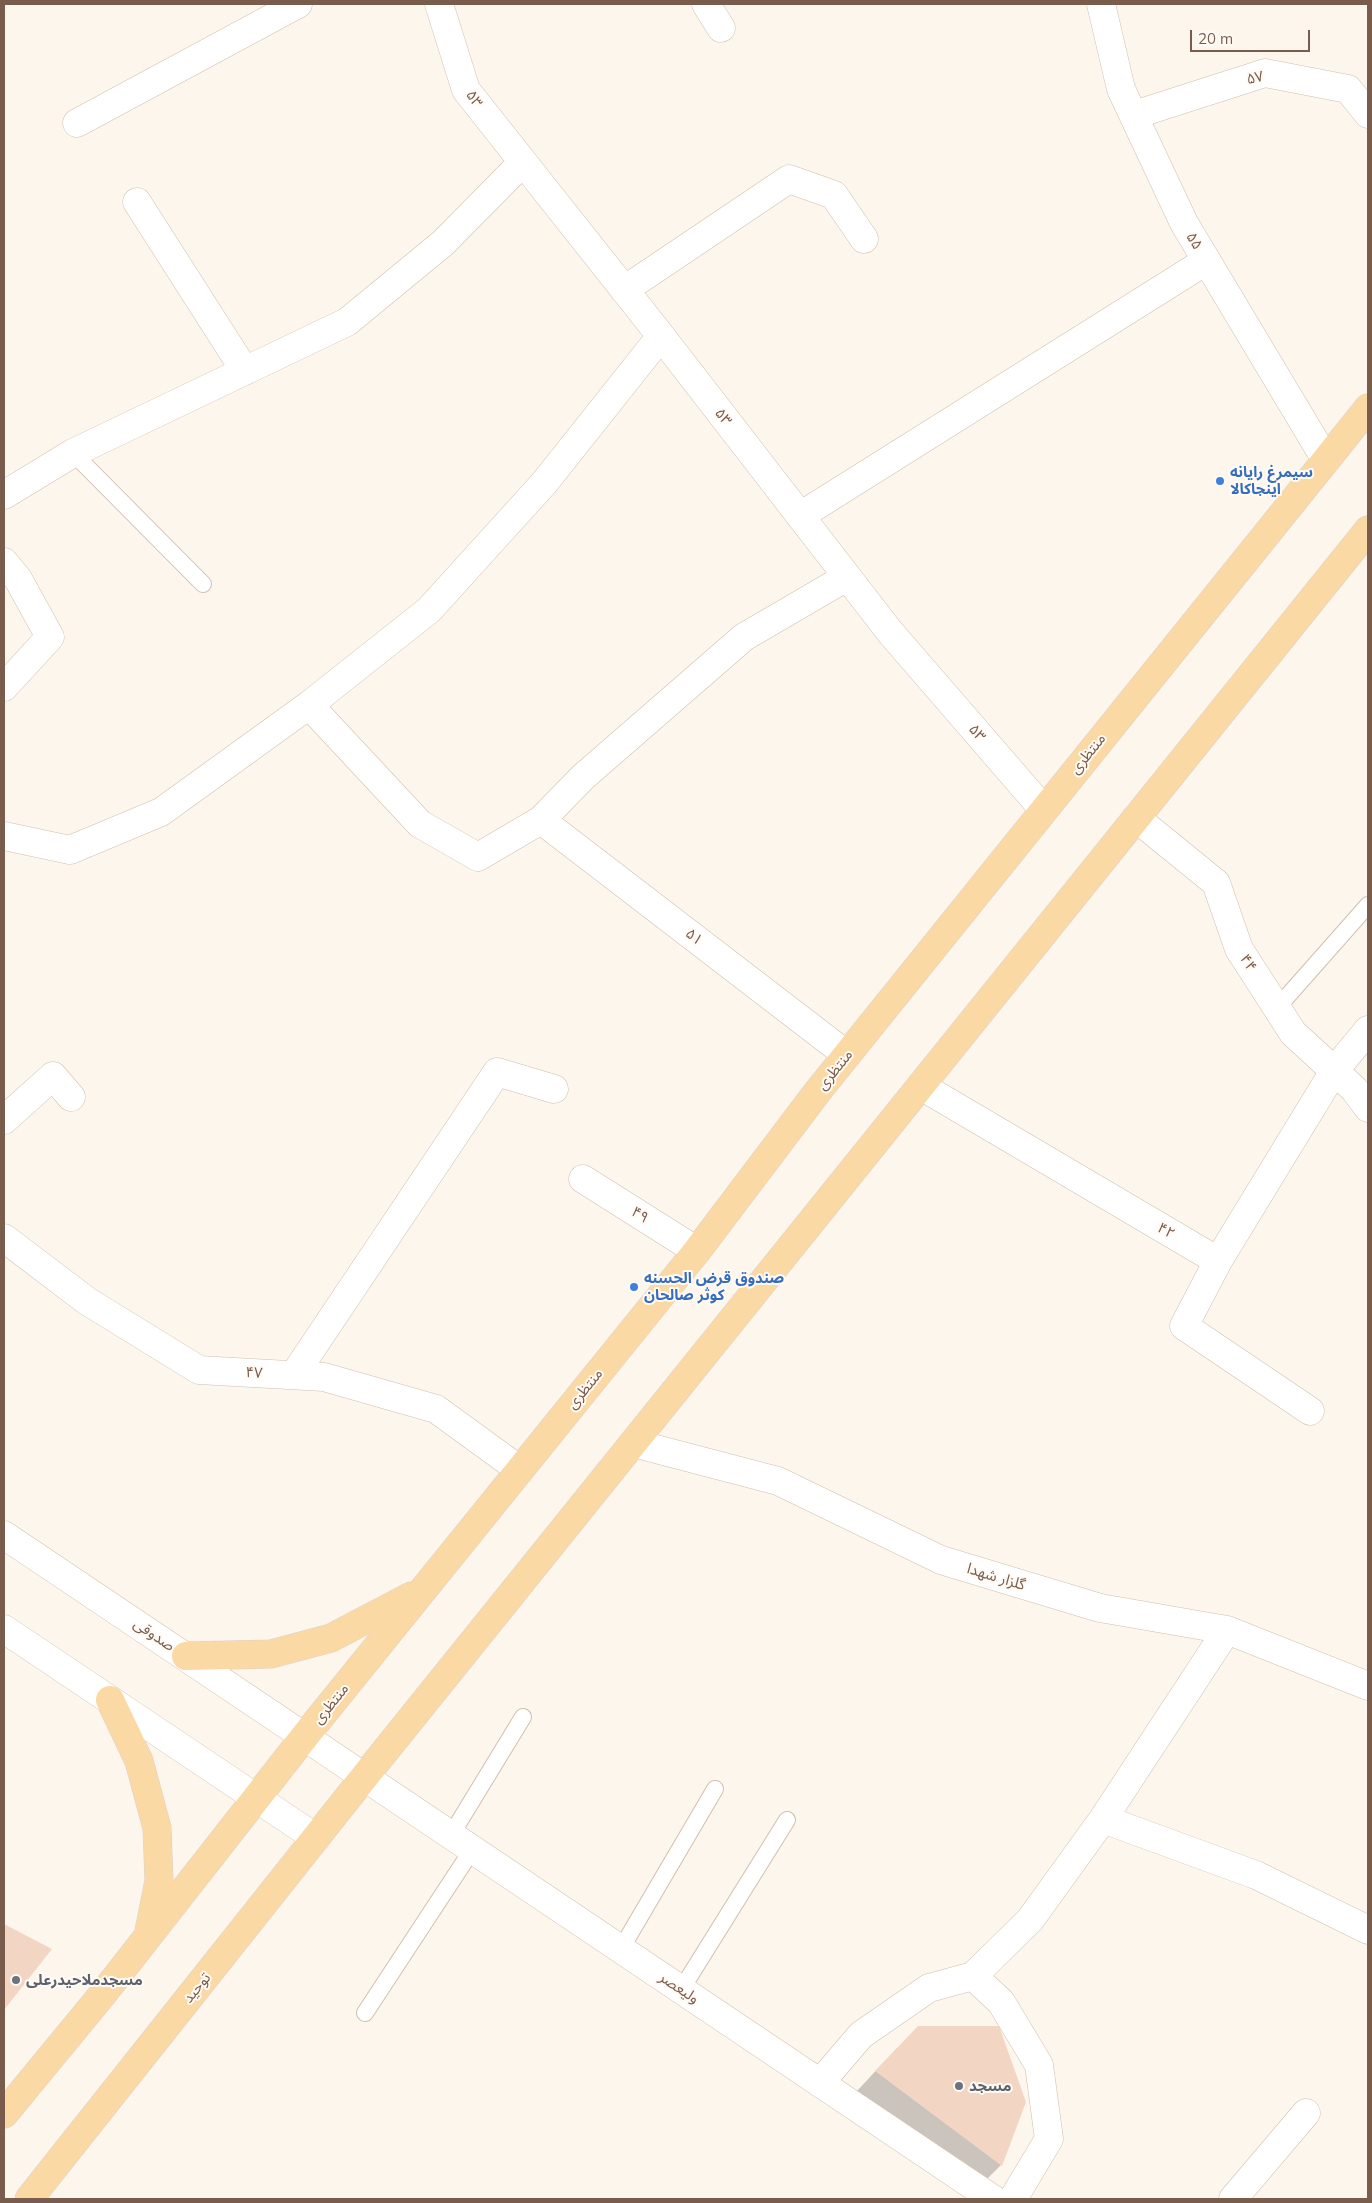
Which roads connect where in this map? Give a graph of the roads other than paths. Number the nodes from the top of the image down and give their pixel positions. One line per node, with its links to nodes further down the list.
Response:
1 (298, 4): 8 (street)
2 (706, 4): 5 (street)
3 (1101, 4): 7 (street, ۵۵)
4 (449, 10): 9 (street, ۵۳)
5 (721, 28)
6 (1368, 114): 7 (street, ۵۷)
7 (1134, 115): 12 (street, ۵۵)
8 (77, 123)
9 (523, 162): 13 (street, ۵۳); 15 (street)
10 (137, 202): 15 (street)
11 (864, 239): 13 (street)
12 (1206, 261): 18 (street, ۵۵); 20 (street)
13 (624, 290): 14 (street, ۵۳)
14 (661, 336): 20 (street, ۵۳); 26 (street)
15 (245, 371): 17 (street)
16 (1368, 408): 18 (main road, منتظری)
17 (74, 453): 19 (street); 24 (lane)
18 (1326, 460): 27 (main road, منتظری)
19 (4, 495)
20 (800, 516): 23 (street, ۵۳)
21 (1367, 534): 28 (main road)
22 (4, 562): 25 (street)
23 (847, 577): 27 (street, ۵۳); 29 (street)
24 (202, 584)
25 (4, 687)
26 (309, 705): 29 (street); 30 (street)
27 (1044, 810): 34 (main road, منتظری)
28 (1136, 818): 32 (street, ۴۴); 36 (main road)
29 (541, 820): 34 (street, ۵۱)
30 (4, 836)
31 (1368, 905): 32 (lane)
32 (1277, 1008): 35 (street, ۴۴)
33 (1368, 1030): 35 (street)
34 (847, 1055): 43 (main road, منتظری)
35 (1334, 1070): 39 (street, ۴۴); 44 (street)
36 (921, 1086): 44 (street, ۴۲); 47 (main road)
37 (554, 1089): 45 (street)
38 (71, 1097): 40 (street)
39 (1368, 1108)
40 (4, 1120)
41 (583, 1179): 43 (street, ۴۹)
42 (4, 1238): 45 (street, ۴۷)
43 (698, 1251): 48 (main road, منتظری)
44 (1218, 1261): 46 (street)
45 (294, 1375): 48 (street, ۴۷)
46 (1310, 1411)
47 (633, 1443): 52 (street, گلزار شهدا); 58 (main road)
48 (520, 1470): 50 (main road, منتظری)
49 (4, 1534): 53 (street, صدوقی)
50 (425, 1588): 53 (main road); 57 (main road, منتظری)
51 (4, 1628): 55 (street)
52 (1227, 1630): 54 (street, گلزار شهدا); 61 (street)
53 (186, 1656): 57 (street, صدوقی)
54 (1368, 1686)
55 (110, 1700): 60 (street); 66 (main road)
56 (522, 1717): 64 (lane)
57 (305, 1736): 58 (street, صدوقی); 60 (main road)
58 (365, 1776): 63 (main road, توحید); 64 (street, ولیعصر)
59 (715, 1789): 67 (lane)
60 (257, 1798): 63 (street); 66 (main road)
61 (1103, 1819): 65 (street); 68 (street)
62 (788, 1820): 69 (lane)
63 (316, 1838): 74 (main road, توحید)
64 (462, 1842): 67 (street, ولیعصر); 70 (lane)
65 (1368, 1930)
66 (148, 1936): 73 (main road)
67 (621, 1949): 69 (street, ولیعصر)
68 (973, 1976): 71 (street); 76 (street)
69 (681, 1990): 71 (street, ولیعصر)
70 (365, 2013)
71 (820, 2083): 75 (street, ولیعصر)
72 (1306, 2113): 77 (street)
73 (4, 2114)
74 (29, 2199)
75 (993, 2199)
76 (1012, 2199)
77 (1233, 2199)

